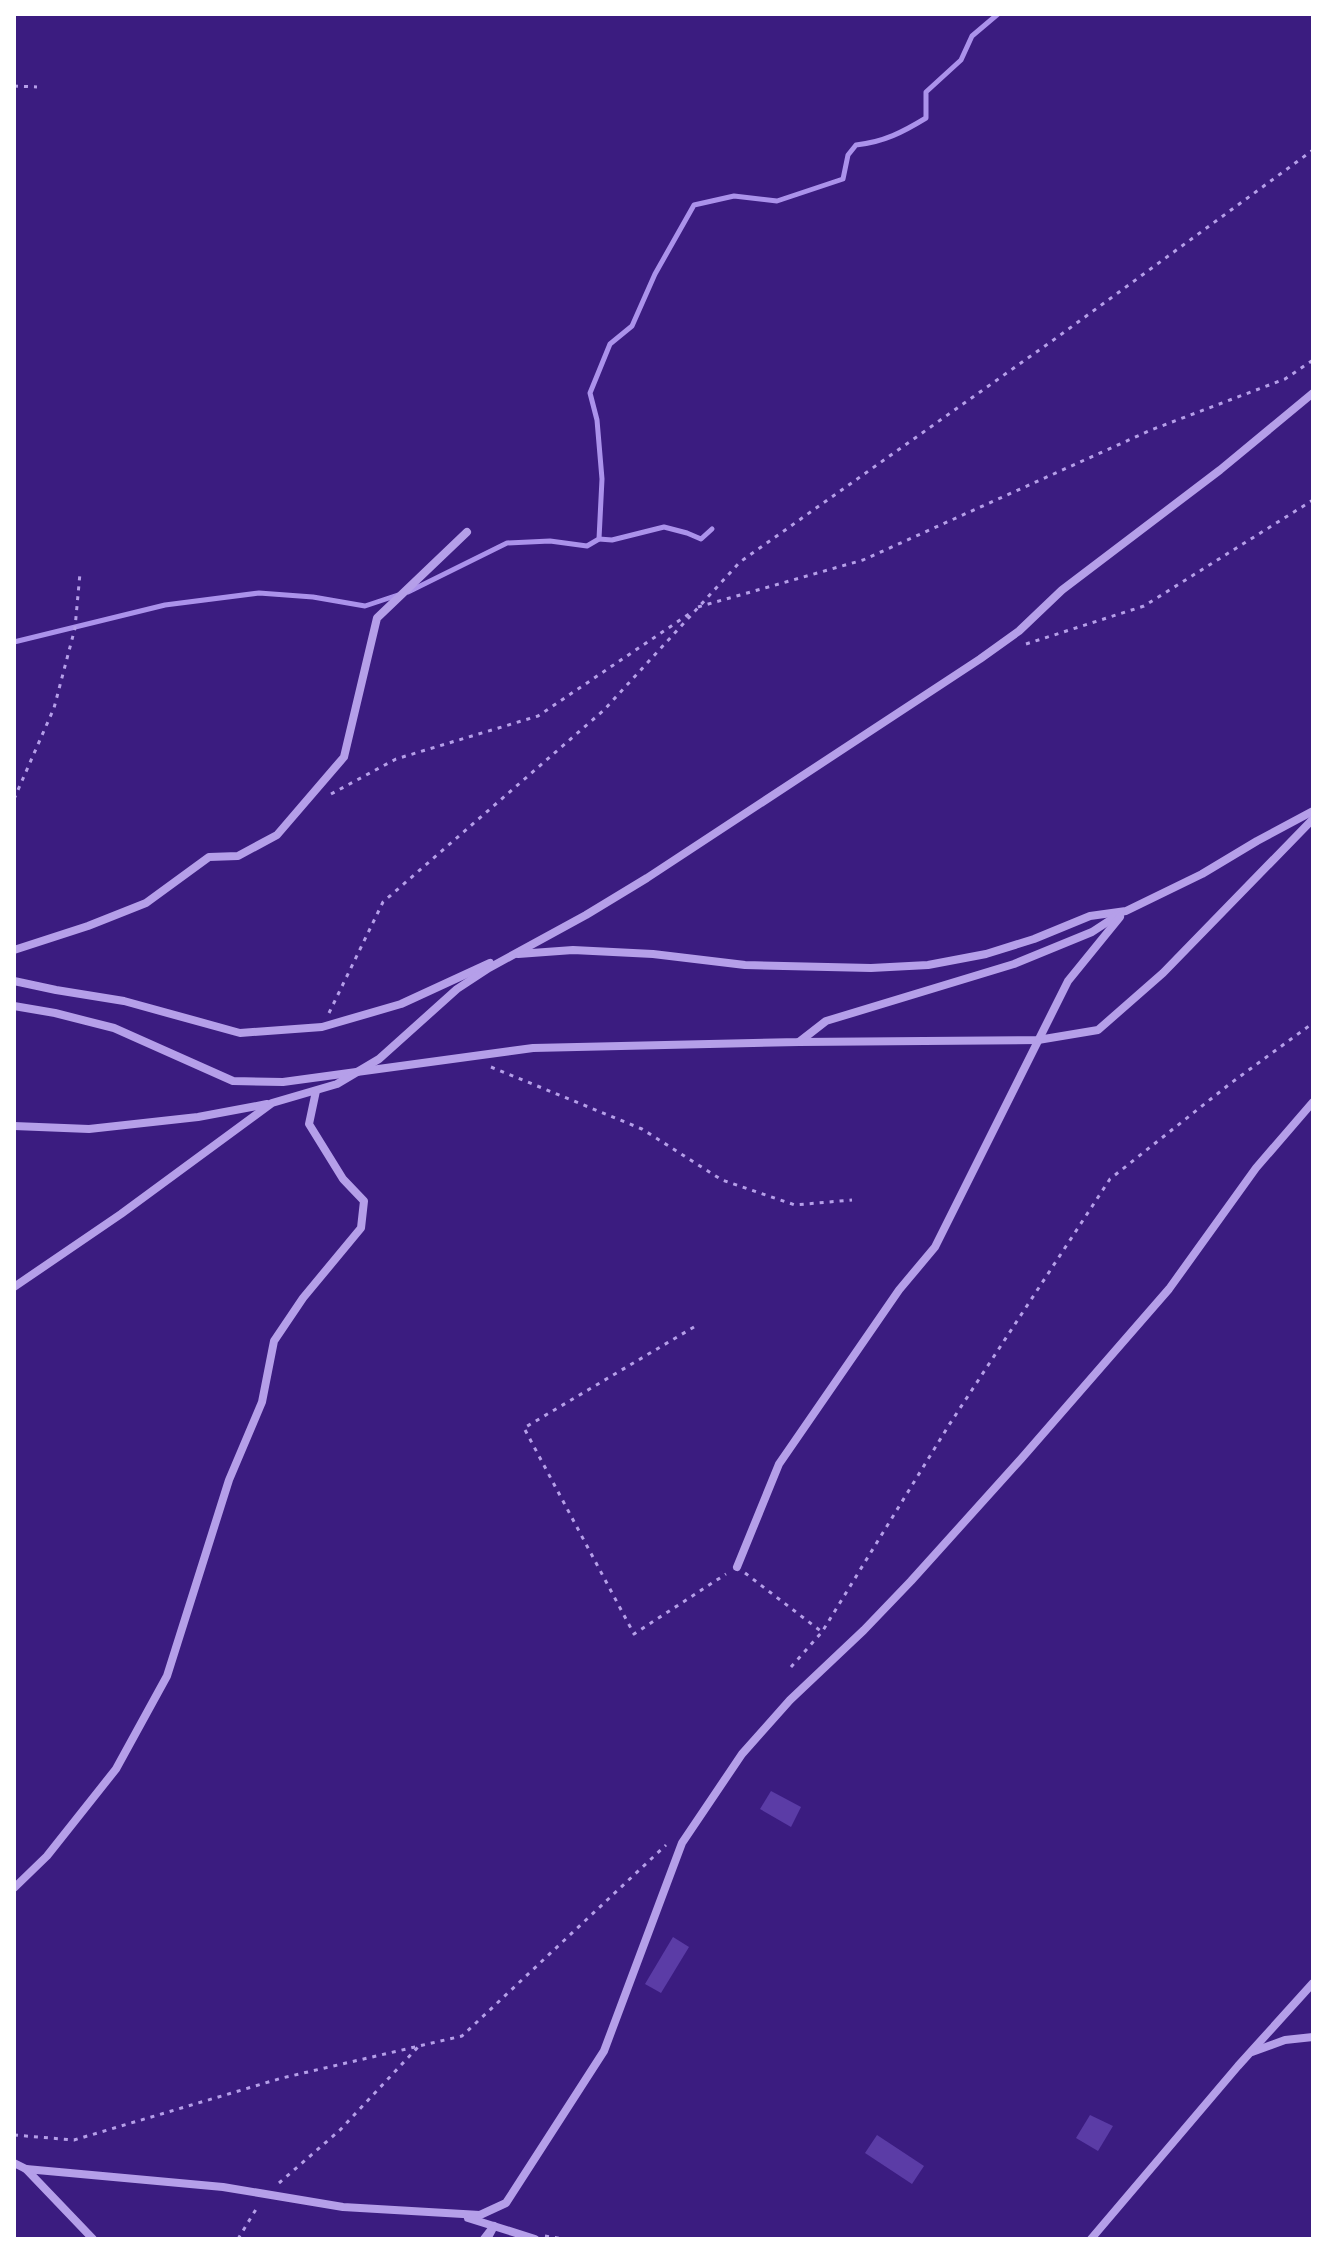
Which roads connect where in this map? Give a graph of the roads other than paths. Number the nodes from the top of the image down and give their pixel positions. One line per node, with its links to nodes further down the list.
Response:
1 (1313, 393): 7 (street)
2 (467, 532): 6 (street)
3 (1313, 811): 5 (street)
4 (1313, 819): 10 (street)
5 (1126, 911): 7 (street); 10 (street); 11 (street)
6 (14, 950)
7 (514, 954): 8 (street); 12 (street)
8 (14, 981)
9 (14, 1006): 12 (street)
10 (1038, 1040): 11 (street); 18 (street)
11 (799, 1042): 12 (street)
12 (357, 1071): 13 (street)
13 (316, 1091): 14 (street); 19 (street)
14 (272, 1103): 16 (street); 17 (street)
15 (1311, 1106): 25 (street)
16 (14, 1126)
17 (14, 1287)
18 (737, 1567)
19 (14, 1888)
20 (1313, 1983): 22 (street)
21 (1313, 2037): 22 (street)
22 (1251, 2052): 30 (street)
23 (14, 2163): 24 (street)
24 (26, 2169): 25 (street); 27 (street)
25 (452, 2213): 26 (street)
26 (494, 2226): 28 (street); 29 (street)
27 (93, 2239)
28 (486, 2239)
29 (535, 2239)
30 (1091, 2239)

